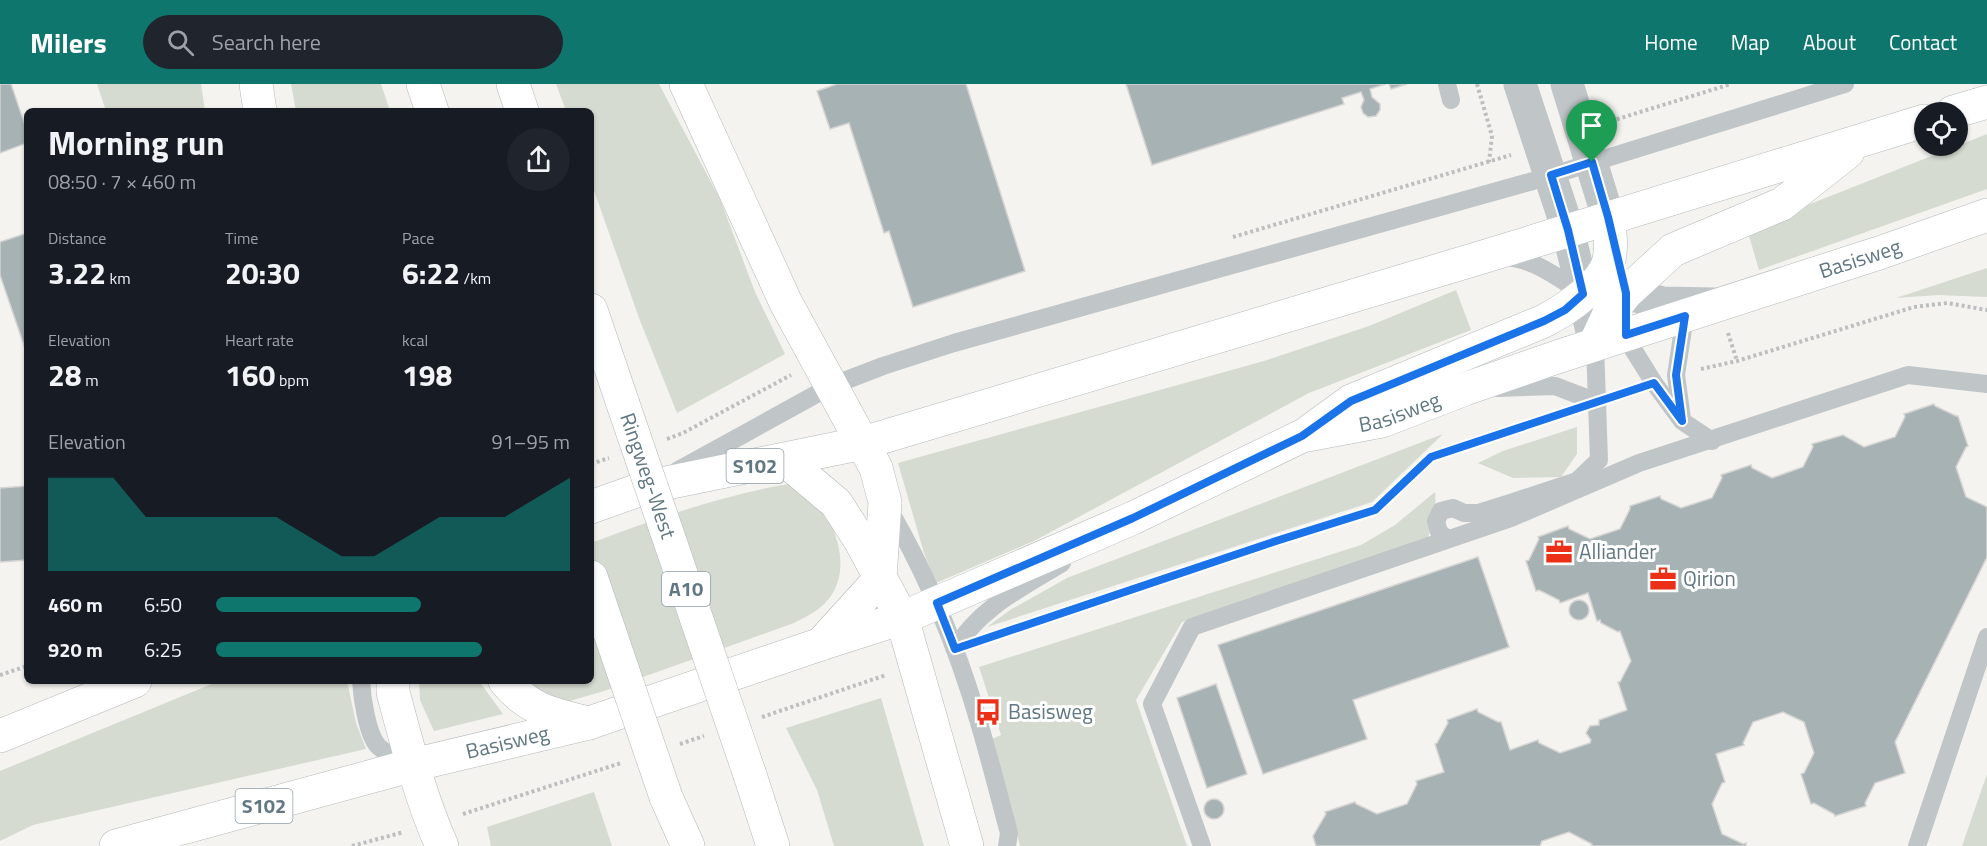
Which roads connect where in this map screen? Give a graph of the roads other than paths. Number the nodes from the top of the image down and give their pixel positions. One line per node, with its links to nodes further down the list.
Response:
1 (256, 84): 9 (main road)
2 (423, 84): 10 (main road)
3 (513, 84): 11 (main road)
4 (686, 84): 26 (main road)
5 (1520, 84): 16 (street)
6 (1567, 84): 15 (street)
7 (1845, 84): 15 (lane)
8 (1987, 102): 12 (main road)
9 (260, 108)
10 (431, 108)
11 (521, 108)
12 (1968, 108)
13 (1914, 124): 14 (main road, S102)
14 (1864, 140): 18 (main road, S102); 22 (main road)
15 (1592, 162): 16 (lane); 18 (street)
16 (1551, 175): 19 (street); 26 (lane)
17 (1987, 215): 21 (main road, Basisweg / S102)
18 (1608, 217): 19 (main road, S102); 22 (main road)
19 (1568, 230): 20 (main road, S102); 22 (street)
20 (1486, 256): 22 (lane); 32 (main road, S102)
21 (1719, 304): 22 (street); 23 (main road, Basisweg / S102)
22 (1607, 309): 23 (main road, Basisweg / S102); 27 (main road, Basisweg / S102); 28 (lane); 29 (lane); 30 (main road)
23 (1685, 316): 29 (lane)
24 (594, 319): 58 (main road, Ringweg-West / A10, bridge)
25 (1987, 384): 31 (lane)
26 (831, 386): 32 (main road); 34 (lane)
27 (1465, 389): 28 (lane); 30 (main road, Basisweg / S102)
28 (1597, 402): 38 (lane)
29 (1682, 421): 31 (lane)
30 (1302, 436): 37 (main road, Basisweg / S102)
31 (1712, 441): 38 (lane)
32 (862, 443): 33 (main road, S102); 35 (main road)
33 (785, 460): 34 (main road, S102); 39 (main road)
34 (647, 487): 36 (main road, S102)
35 (885, 502): 39 (main road); 41 (lane)
36 (594, 506)
37 (1133, 518): 41 (main road, Basisweg / S102); 45 (lane)
38 (1446, 538): 61 (lane)
39 (880, 579): 42 (main road); 44 (main road)
40 (594, 587): 53 (main road, bridge)
41 (937, 603): 42 (main road, Basisweg / S102); 45 (lane)
42 (902, 618): 44 (main road, Basisweg / S102); 59 (main road)
43 (1987, 637): 62 (lane)
44 (821, 644): 50 (main road, Basisweg / S102)
45 (955, 649): 60 (lane)
46 (128, 684): 51 (main road)
47 (361, 684): 52 (lane)
48 (393, 684): 52 (main road)
49 (507, 684): 50 (main road)
50 (589, 723): 52 (main road, Basisweg / S102)
51 (0, 736)
52 (413, 765): 54 (main road); 55 (main road, S102)
53 (666, 798): 56 (main road); 57 (main road)
54 (437, 835)
55 (116, 846)
56 (680, 846)
57 (688, 846)
58 (773, 846)
59 (967, 846)
60 (1007, 846)
61 (1202, 846)
62 (1917, 846)

